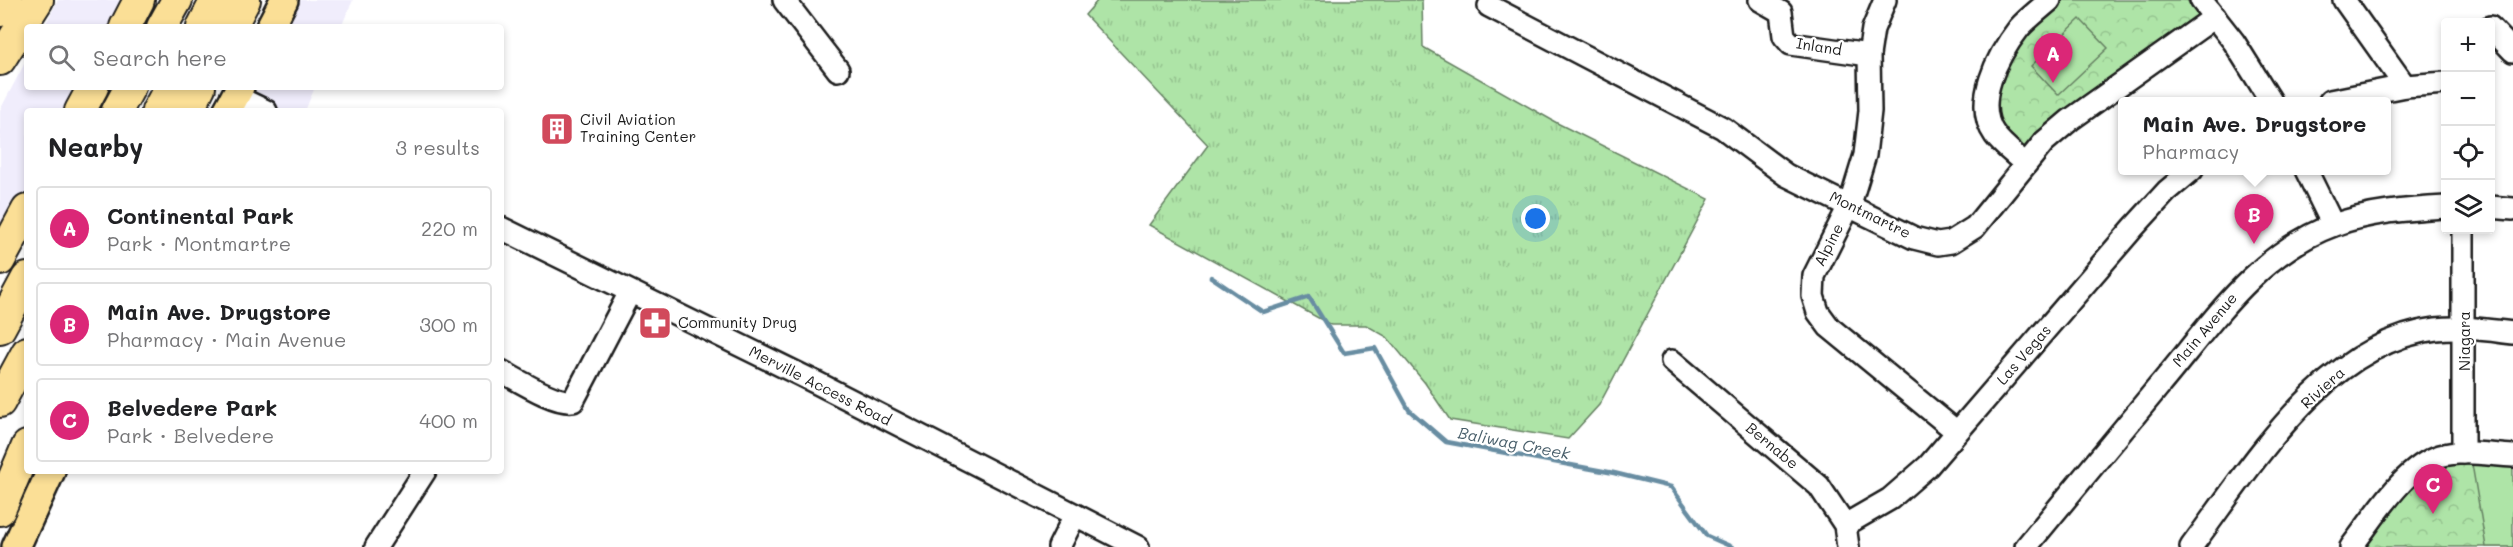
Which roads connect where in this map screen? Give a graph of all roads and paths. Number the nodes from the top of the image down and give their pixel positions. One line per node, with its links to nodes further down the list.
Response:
1 (7, 0): 15 (highway)
2 (38, 0): 25 (highway)
3 (139, 0): 17 (highway)
4 (177, 0): 18 (highway)
5 (216, 0): 19 (highway)
6 (245, 0): 20 (highway)
7 (284, 0): 21 (main road)
8 (784, 0): 26 (street)
9 (1760, 0): 24 (street, Inland)
10 (1885, 0): 24 (street, Alpine)
11 (2050, 0): 41 (street)
12 (2201, 0): 16 (street)
13 (2344, 0): 28 (street)
14 (1489, 6): 44 (street, Montmartre)
15 (0, 11)
16 (2215, 17): 33 (street); 41 (street, Montmartre)
17 (127, 24)
18 (164, 24)
19 (204, 24)
20 (233, 24)
21 (272, 24)
22 (2495, 31): 23 (street)
23 (2513, 51)
24 (1869, 55): 44 (street, Alpine)
25 (0, 60)
26 (838, 70)
27 (2441, 83): 28 (street)
28 (2405, 86): 34 (street)
29 (91, 90): 36 (highway)
30 (128, 90): 37 (highway)
31 (168, 90): 38 (highway)
32 (198, 90): 39 (highway)
33 (2268, 97)
34 (2353, 97)
35 (234, 98): 40 (street)
36 (82, 108)
37 (119, 108)
38 (159, 108)
39 (190, 108)
40 (259, 108)
41 (2025, 164): 44 (street, Montmartre)
42 (2187, 175): 62 (street, Las Vegas)
43 (2308, 175): 49 (street)
44 (1850, 204): 62 (street, Alpine)
45 (2441, 207): 49 (street, Main Avenue)
46 (2495, 207): 47 (street)
47 (2513, 209)
48 (24, 216): 52 (highway)
49 (2333, 225): 76 (street, Main Avenue)
50 (504, 229): 54 (street, Merville Access Road)
51 (2463, 234): 55 (street, Niagara)
52 (0, 260)
53 (24, 284): 56 (highway)
54 (630, 292): 60 (street); 69 (street, Merville Access Road)
55 (2465, 327): 57 (street, Riviera); 64 (street, Niagara); 77 (street, Riviera)
56 (0, 328)
57 (2513, 333)
58 (24, 358): 61 (highway)
59 (1672, 361): 70 (street, Bernabe)
60 (504, 372)
61 (0, 402)
62 (1957, 432): 70 (street, Las Vegas)
63 (24, 453): 68 (highway)
64 (2463, 453): 65 (street); 78 (street)
65 (2513, 456)
66 (50, 474): 71 (main road)
67 (423, 474): 72 (street)
68 (0, 510)
69 (1075, 515): 73 (street); 74 (street, Merville Access Road)
70 (1845, 525): 75 (street, Bernabe)
71 (16, 547)
72 (376, 547)
73 (1059, 547)
74 (1138, 547)
75 (1848, 547)
76 (2026, 547)
77 (2191, 547)
78 (2351, 547)

